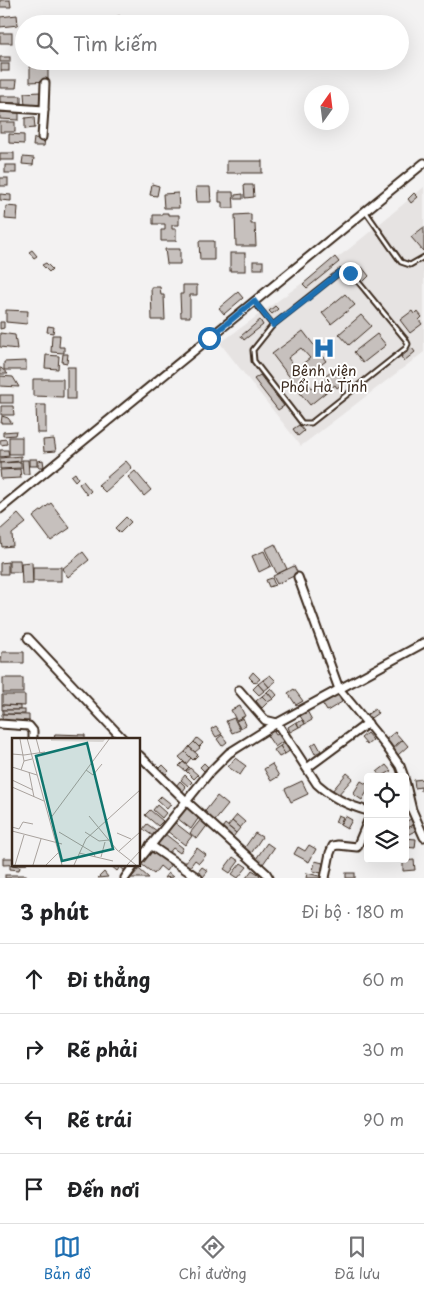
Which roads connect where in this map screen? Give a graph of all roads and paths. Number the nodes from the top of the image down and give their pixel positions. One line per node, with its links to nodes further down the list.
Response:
1 (45, 83): 3 (street)
2 (0, 107): 3 (street)
3 (44, 110): 4 (street)
4 (42, 137)
5 (424, 163): 6 (street)
6 (366, 212): 7 (lane); 8 (street)
7 (424, 257)
8 (254, 301): 9 (lane); 10 (street)
9 (273, 325): 9 (lane)
10 (0, 509)
11 (298, 577): 14 (street)
12 (28, 638): 20 (street)
13 (424, 643): 14 (street)
14 (339, 689): 16 (street); 17 (street)
15 (239, 690): 16 (street)
16 (277, 723): 22 (street); 24 (street)
17 (368, 723): 22 (street); 23 (street)
18 (0, 724): 19 (street)
19 (33, 738)
20 (122, 738)
21 (140, 756): 24 (street)
22 (307, 768): 26 (street)
23 (402, 773)
24 (186, 801): 29 (street); 34 (street)
25 (409, 808): 28 (street)
26 (364, 810)
27 (364, 830): 35 (street)
28 (424, 837)
29 (150, 845): 30 (street); 33 (street)
30 (140, 859)
31 (134, 866): 32 (street)
32 (125, 878)
33 (198, 878)
34 (269, 878)
35 (325, 878)

